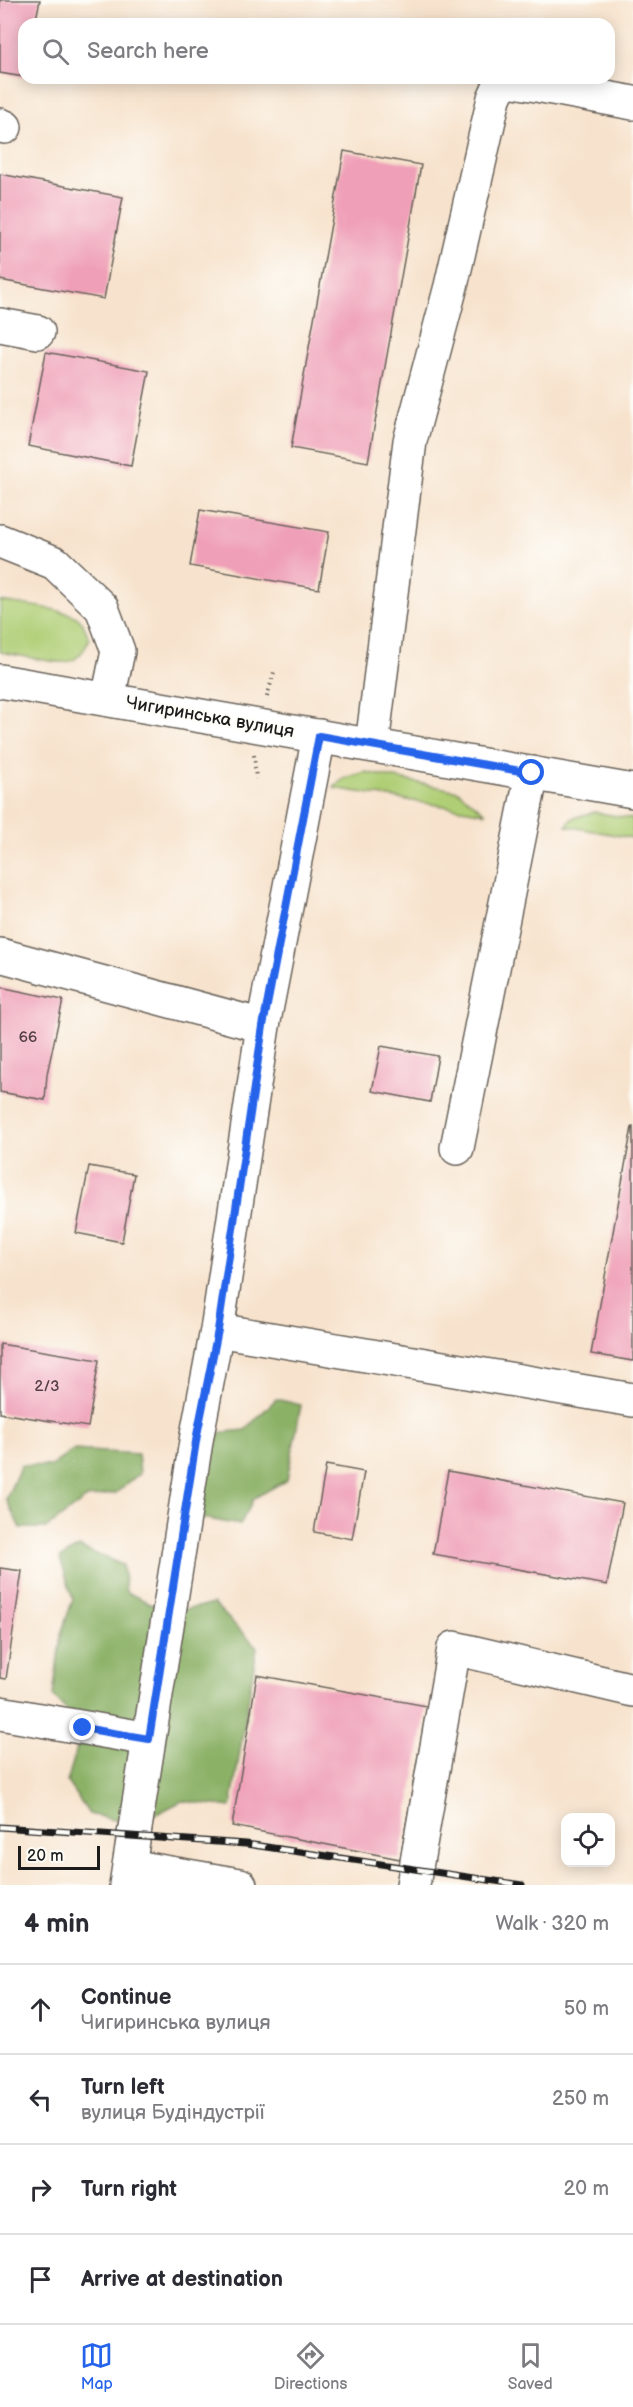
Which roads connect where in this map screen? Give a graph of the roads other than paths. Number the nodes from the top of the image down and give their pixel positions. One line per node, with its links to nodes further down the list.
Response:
1 (504, 84): 10 (street)
2 (531, 84): 3 (street)
3 (633, 103)
4 (0, 325): 5 (street)
5 (38, 332)
6 (0, 542): 8 (street)
7 (0, 681): 8 (street, Чигиринська вулиця)
8 (108, 699): 9 (street, Чигиринська вулиця)
9 (319, 736): 10 (street, Чигиринська вулиця); 14 (street)
10 (372, 745): 11 (street, Чигиринська вулиця)
11 (532, 773): 12 (street, Чигиринська вулиця); 15 (street)
12 (633, 791)
13 (0, 955): 14 (street)
14 (263, 1026): 16 (street)
15 (457, 1148)
16 (218, 1330): 17 (street); 20 (street)
17 (633, 1400)
18 (633, 1690): 23 (street)
19 (0, 1713): 20 (street)
20 (149, 1739): 21 (street)
21 (127, 1876): 22 (street)
22 (240, 1885)
23 (412, 1885)

